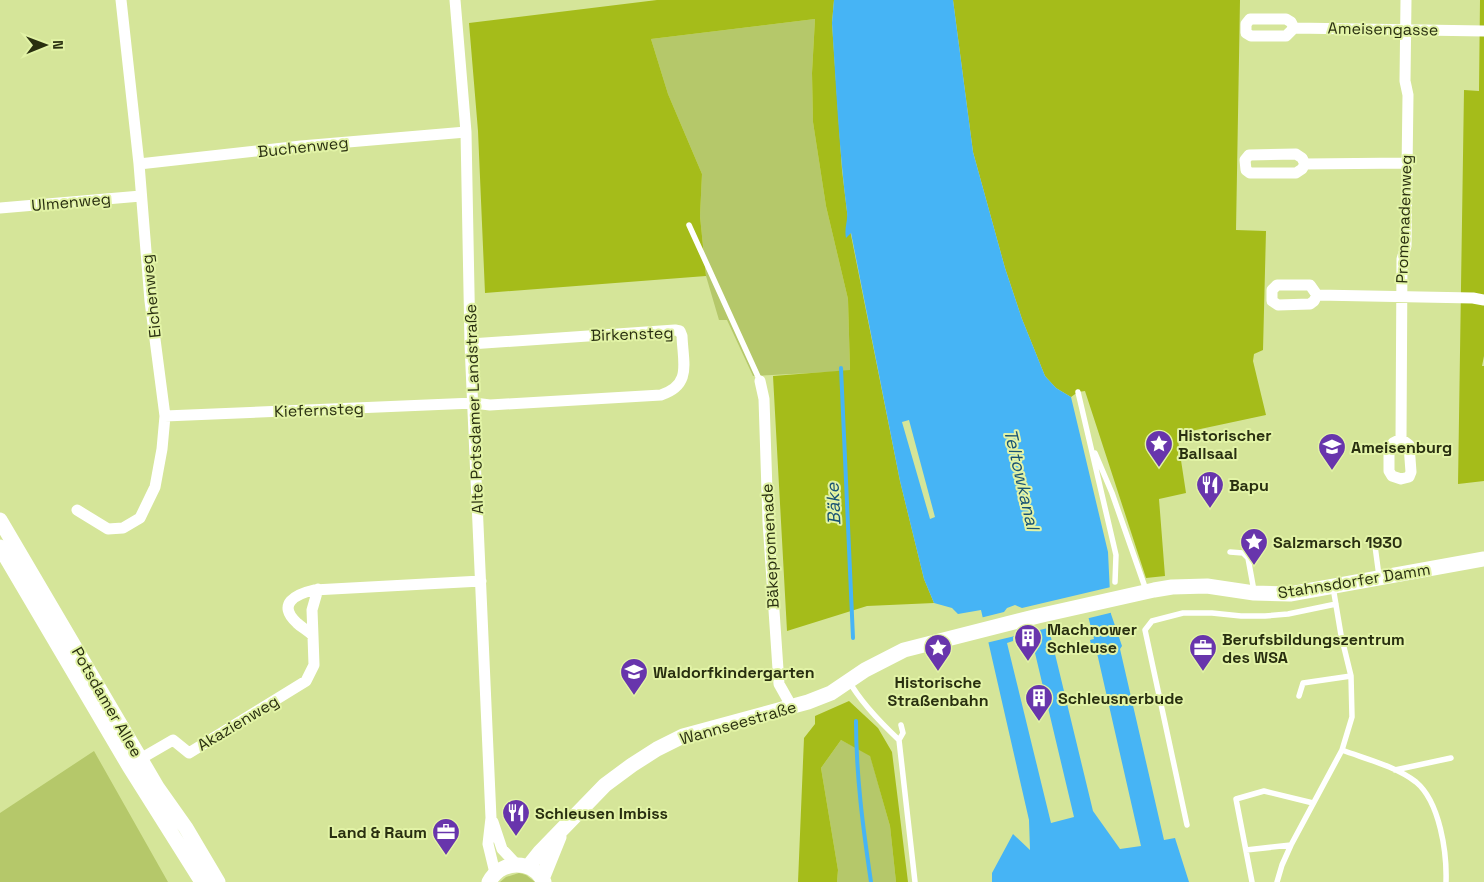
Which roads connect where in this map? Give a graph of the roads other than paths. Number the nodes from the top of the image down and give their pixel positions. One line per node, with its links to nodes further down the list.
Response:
1 (121, 0): 8 (street, Eichenweg)
2 (455, 0): 7 (street, Alte Potsdamer Landstraße)
3 (1406, 0): 4 (street, Promenadenweg)
4 (1405, 29): 5 (street, Ameisengasse); 6 (street, Ameisengasse); 10 (street, Promenadenweg)
5 (1484, 31)
6 (1290, 32)
7 (466, 132): 8 (street, Buchenweg); 17 (street, Alte Potsdamer Landstraße)
8 (139, 164): 11 (street, Eichenweg)
9 (1305, 164): 9 (street); 10 (street)
10 (1406, 164): 15 (street, Promenadenweg)
11 (141, 196): 12 (street, Ulmenweg); 21 (street, Eichenweg)
12 (0, 208)
13 (689, 225): 18 (lane)
14 (1317, 295): 15 (street)
15 (1401, 297): 16 (street); 23 (street, Promenadenweg)
16 (1484, 300)
17 (470, 344): 20 (street, Alte Potsdamer Landstraße); 20 (street, Birkensteg)
18 (760, 382): 42 (street, Bäkepromenade)
19 (1078, 392): 22 (lane)
20 (474, 403): 21 (street, Kiefernsteg); 31 (street, Alte Potsdamer Landstraße)
21 (165, 416): 24 (street, Eichenweg)
22 (1088, 438): 32 (lane); 35 (lane)
23 (1401, 438)
24 (77, 510)
25 (0, 520): 47 (street, Potsdamer Allee)
26 (1375, 546): 30 (lane)
27 (0, 547): 47 (street, Potsdamer Allee)
28 (1230, 552): 36 (lane)
29 (1484, 559): 30 (street, Stahnsdorfer Damm)
30 (1379, 578): 33 (street, Stahnsdorfer Damm)
31 (481, 581): 34 (street); 50 (street, Alte Potsdamer Landstraße)
32 (1115, 582)
33 (1333, 587): 36 (street, Stahnsdorfer Damm); 37 (lane)
34 (318, 589): 38 (street, Akazienweg); 38 (street)
35 (1146, 592): 36 (street, Stahnsdorfer Damm); 40 (street, Stahnsdorfer Damm)
36 (1254, 593)
37 (1336, 604): 39 (lane); 51 (lane)
38 (313, 636): 47 (street, Akazienweg)
39 (1351, 676): 41 (lane); 45 (lane)
40 (849, 681): 42 (street, Wannseestraße); 44 (lane)
41 (1299, 696)
42 (790, 708): 52 (street, Wannseestraße)
43 (900, 725): 44 (lane)
44 (899, 740): 60 (lane)
45 (1342, 750): 48 (lane); 49 (lane)
46 (1451, 758): 48 (lane)
47 (135, 763): 58 (street, Potsdamer Allee); 59 (street, Potsdamer Allee)
48 (1394, 770): 63 (lane)
49 (1313, 803): 53 (lane); 54 (lane)
50 (492, 818): 55 (street, Alte Potsdamer Landstraße); 56 (street, Alte Potsdamer Landstraße)
51 (1187, 825)
52 (562, 829): 55 (street, Wannseestraße); 57 (street, Wannseestraße)
53 (1291, 845): 54 (lane); 62 (lane)
54 (1246, 850): 61 (lane)
55 (522, 866): 56 (street); 57 (street)
56 (492, 878)
57 (543, 881)
58 (202, 882)
59 (218, 882)
60 (915, 882)
61 (1252, 882)
62 (1278, 882)
63 (1446, 882)

